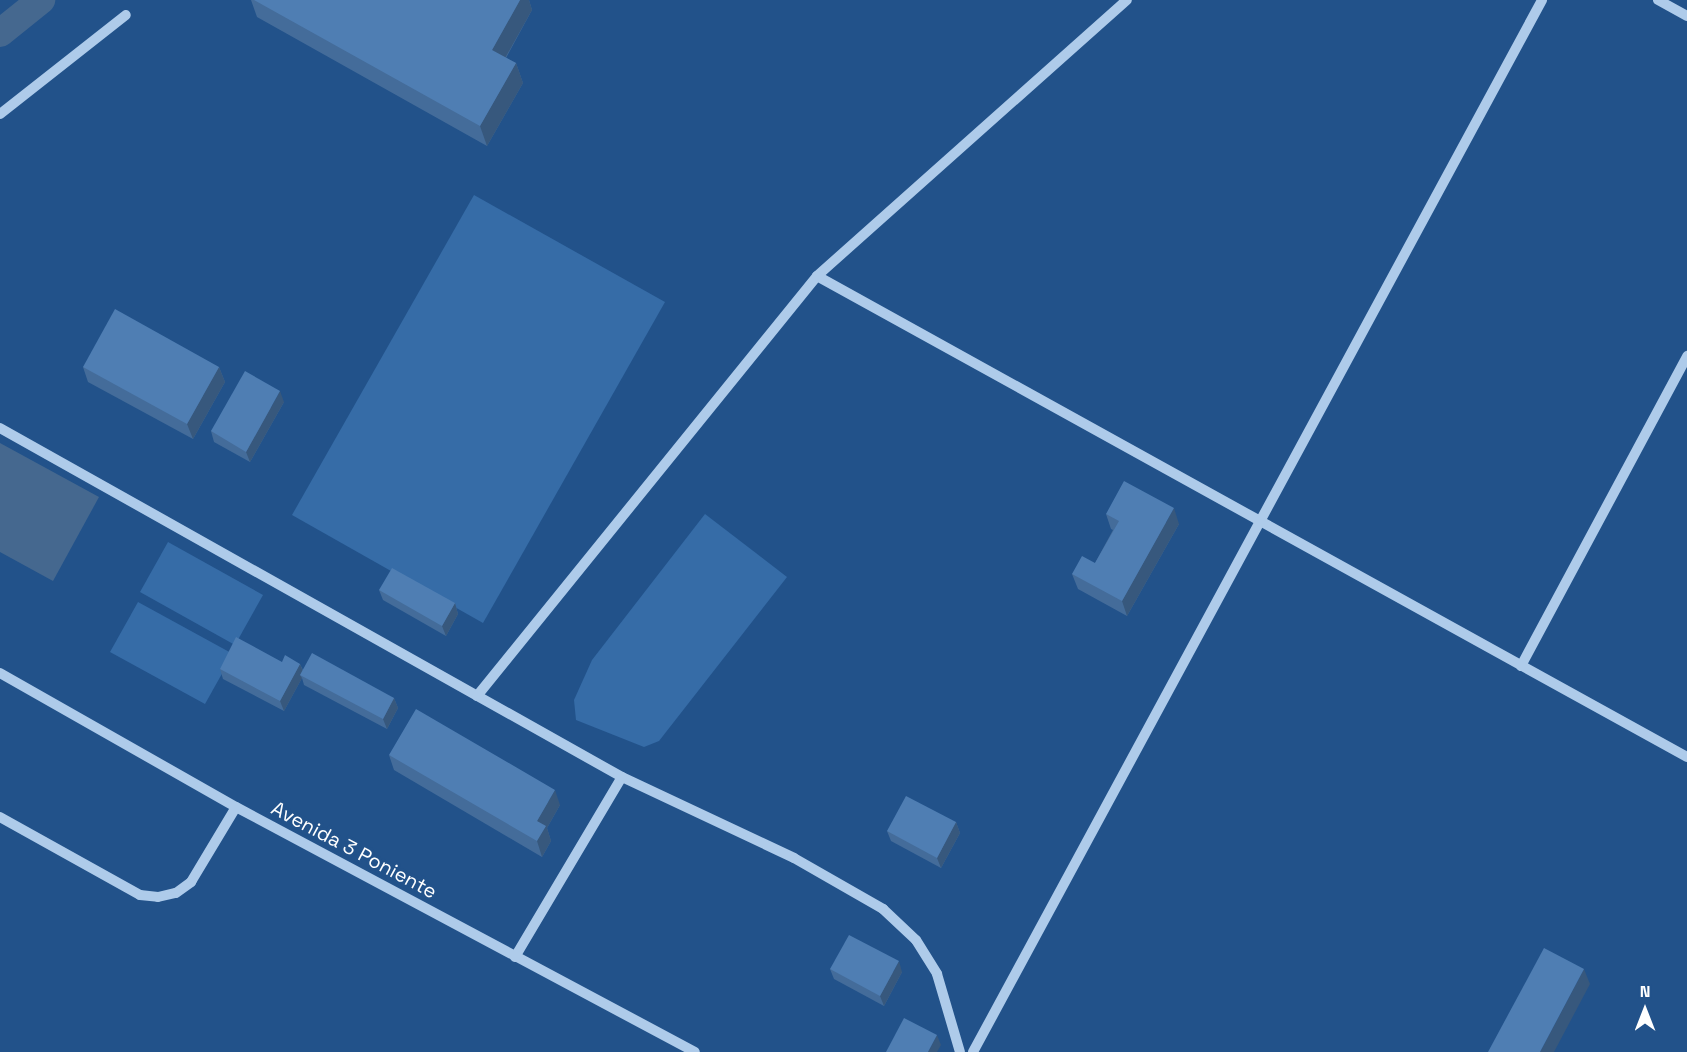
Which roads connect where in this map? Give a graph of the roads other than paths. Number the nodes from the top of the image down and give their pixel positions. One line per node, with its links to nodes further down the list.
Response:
1 (1127, 0): 7 (street)
2 (1542, 0): 10 (street)
3 (1658, 0): 5 (street)
4 (126, 15): 6 (street)
5 (1687, 16)
6 (0, 114)
7 (817, 276): 10 (street); 13 (street)
8 (1687, 356): 11 (street)
9 (0, 428): 13 (street)
10 (1259, 522): 11 (street); 21 (street)
11 (1521, 666): 14 (street)
12 (0, 673): 16 (street, Avenida 3 Poniente)
13 (477, 696): 15 (street)
14 (1687, 757)
15 (622, 777): 18 (street); 20 (street)
16 (236, 807): 17 (street); 18 (street, Avenida 3 Poniente)
17 (0, 817)
18 (515, 957): 19 (street, Avenida 3 Poniente)
19 (695, 1052)
20 (960, 1052)
21 (973, 1052)

